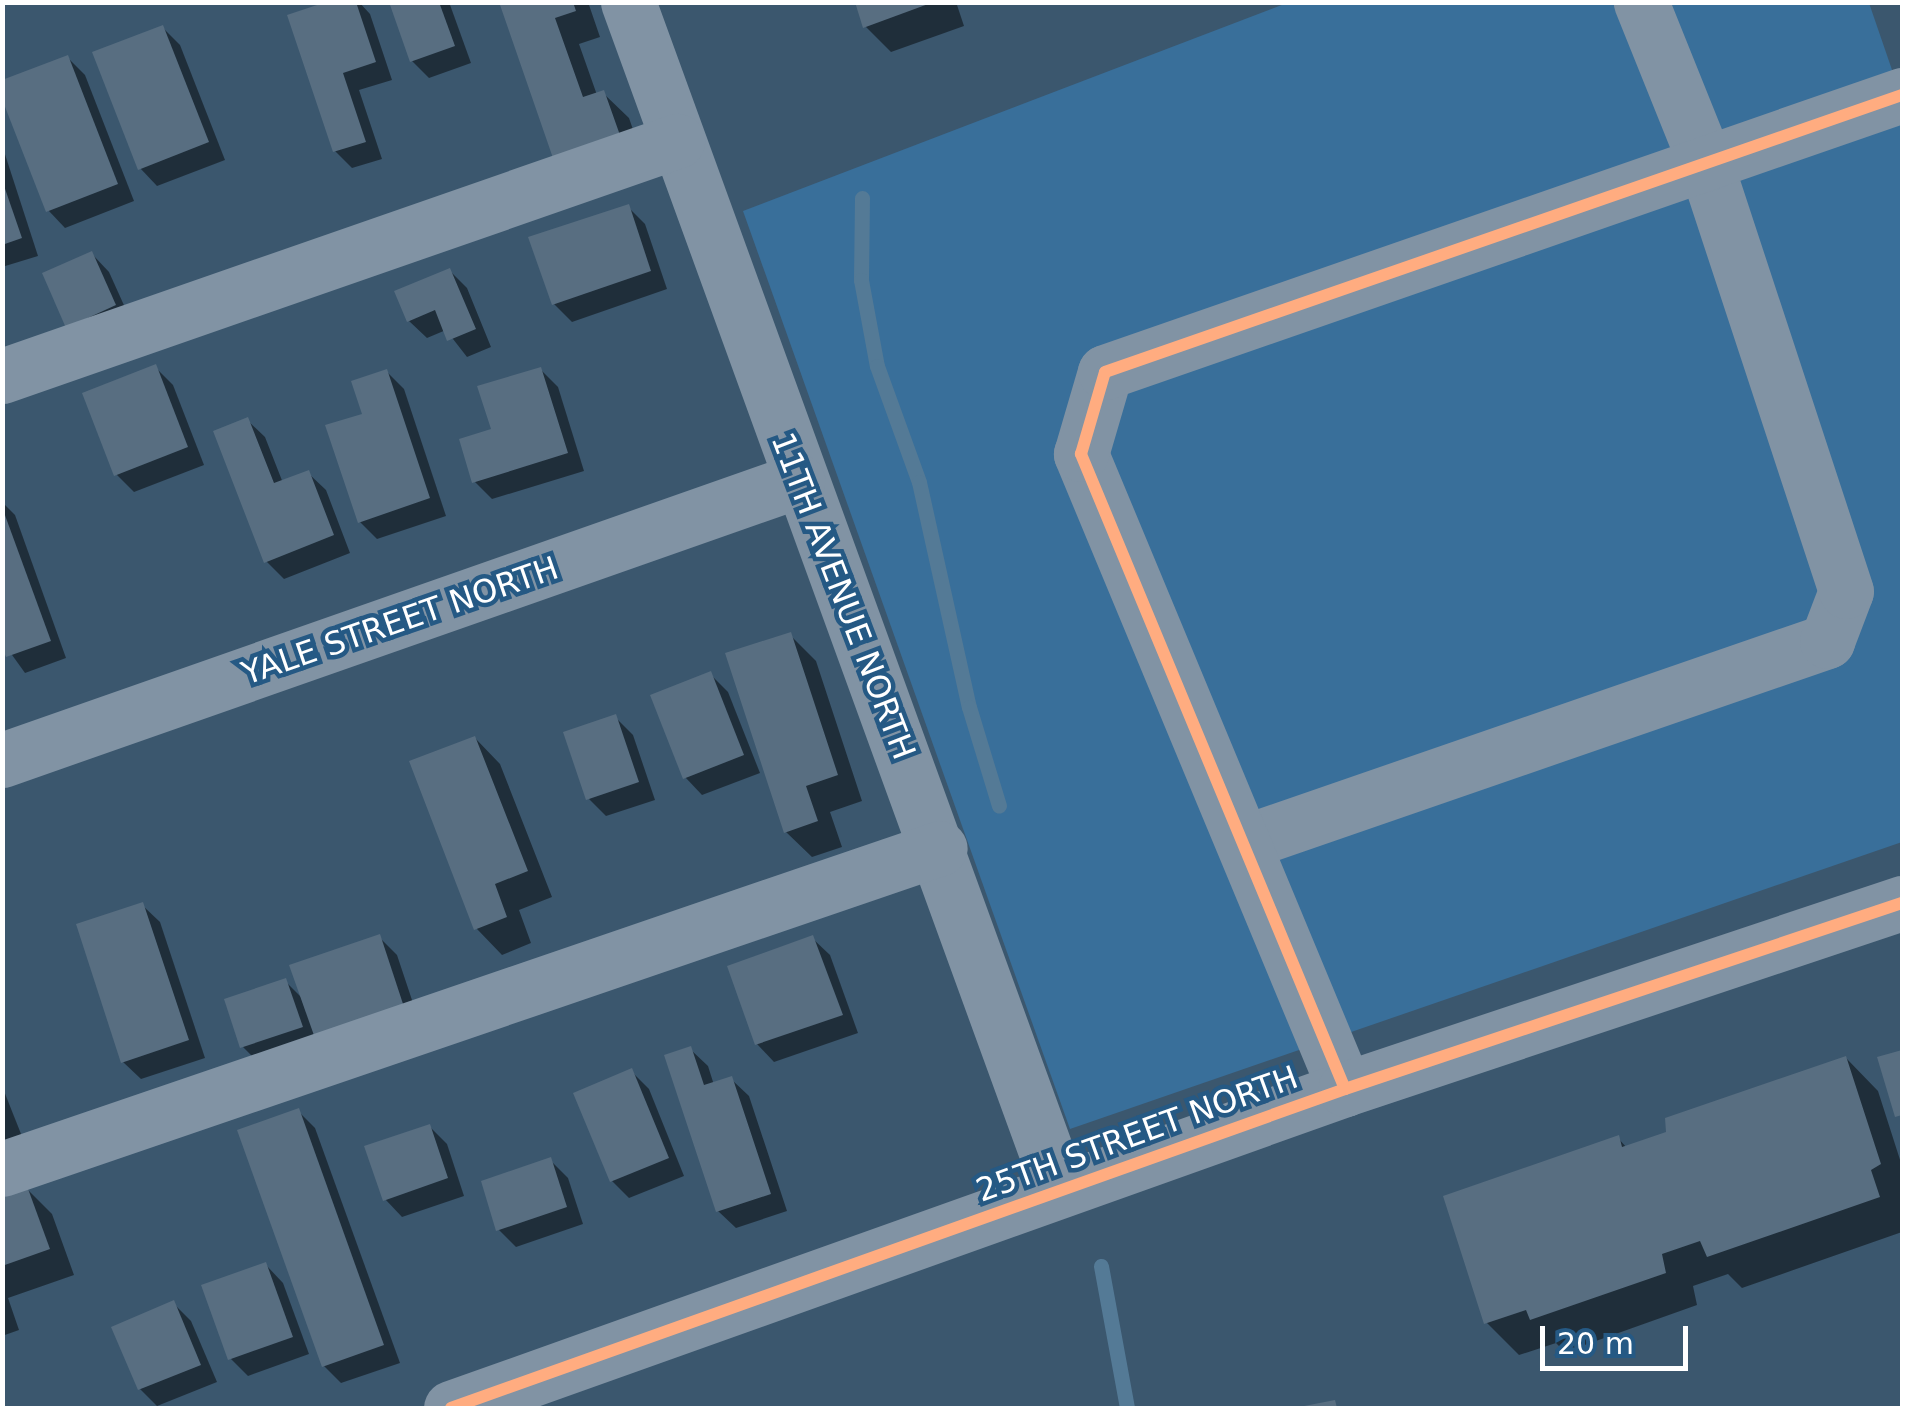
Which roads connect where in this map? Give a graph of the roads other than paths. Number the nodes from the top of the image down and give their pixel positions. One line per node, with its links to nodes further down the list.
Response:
1 (628, 2): 4 (street, 11TH AVENUE NORTH)
2 (1641, 2): 5 (street)
3 (1902, 96): 5 (street)
4 (676, 141): 6 (street); 7 (street, 11TH AVENUE NORTH)
5 (1706, 164): 9 (street); 9 (street)
6 (2, 376)
7 (797, 481): 8 (street, YALE STREET NORTH); 10 (street, 11TH AVENUE NORTH)
8 (2, 760)
9 (1246, 842): 12 (street)
10 (940, 848): 13 (street); 14 (street, 11TH AVENUE NORTH)
11 (1902, 904): 12 (street, 25TH STREET NORTH)
12 (1345, 1090): 14 (street, 25TH STREET NORTH)
13 (2, 1169)
14 (1060, 1190): 15 (street, 25TH STREET NORTH)
15 (527, 1396): 16 (street, 25TH STREET NORTH)
16 (451, 1408)

